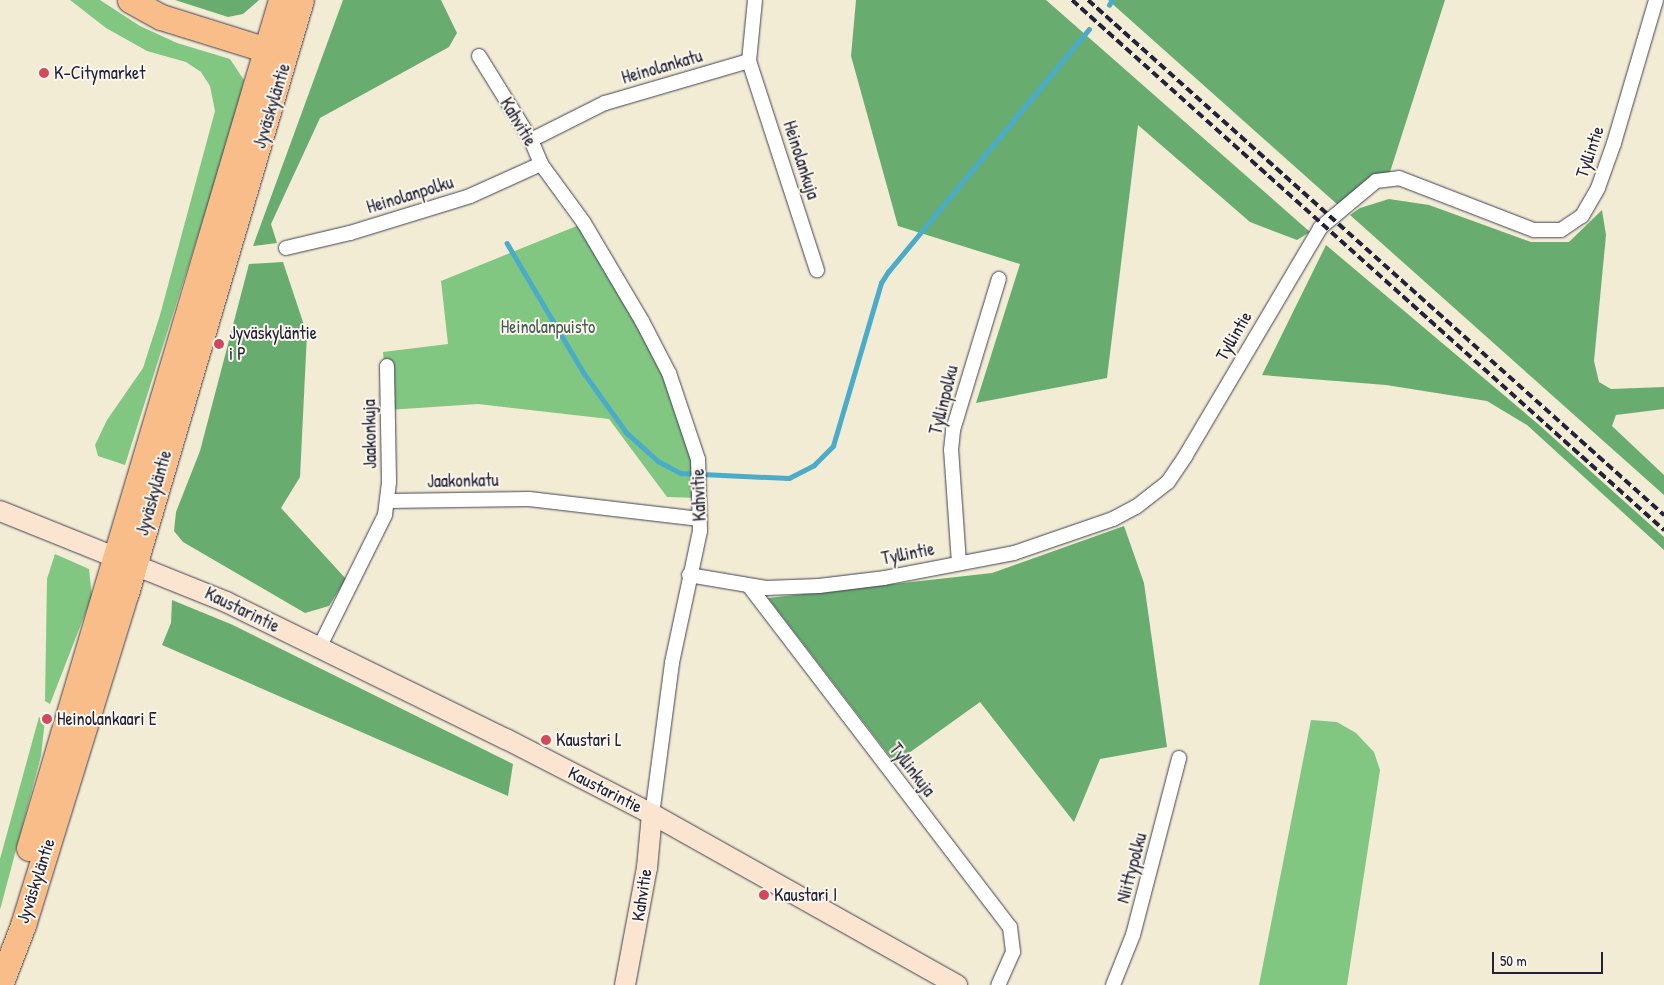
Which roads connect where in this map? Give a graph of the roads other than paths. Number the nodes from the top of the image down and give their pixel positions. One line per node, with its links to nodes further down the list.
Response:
1 (130, 0): 6 (highway)
2 (281, 0): 6 (highway, Jyväskyläntie)
3 (301, 0): 6 (highway, Jyväskyläntie)
4 (755, 0): 8 (street)
5 (1656, 0): 19 (street, Tyllintie)
6 (277, 53): 18 (highway, Jyväskyläntie)
7 (479, 56): 9 (street, Kahvitie)
8 (749, 61): 9 (street, Heinolankatu); 12 (street, Heinolankuja)
9 (531, 140): 10 (street, Kahvitie)
10 (540, 164): 11 (street, Heinolanpolku); 17 (street, Kahvitie)
11 (286, 248)
12 (817, 270)
13 (999, 279): 19 (street, Tyllinpolku)
14 (387, 366): 15 (street, Jaakonkuja)
15 (388, 501): 17 (street, Jaakonkatu); 22 (street)
16 (0, 511): 18 (street, Kaustarintie)
17 (700, 519): 20 (street, Kahvitie)
18 (124, 559): 22 (street, Kaustarintie); 25 (highway, Jyväskyläntie); 26 (highway, Jyväskyläntie)
19 (959, 563): 21 (street, Tyllintie)
20 (689, 575): 21 (street, Tyllintie); 24 (street, Kahvitie)
21 (749, 586): 29 (street, Tyllinkuja)
22 (319, 648): 24 (street, Kaustarintie)
23 (1179, 758): 30 (street, Niittypolku)
24 (652, 814): 27 (street, Kahvitie); 28 (street, Kaustarintie)
25 (0, 958)
26 (0, 985)
27 (625, 985)
28 (957, 985)
29 (998, 985)
30 (1113, 985)

